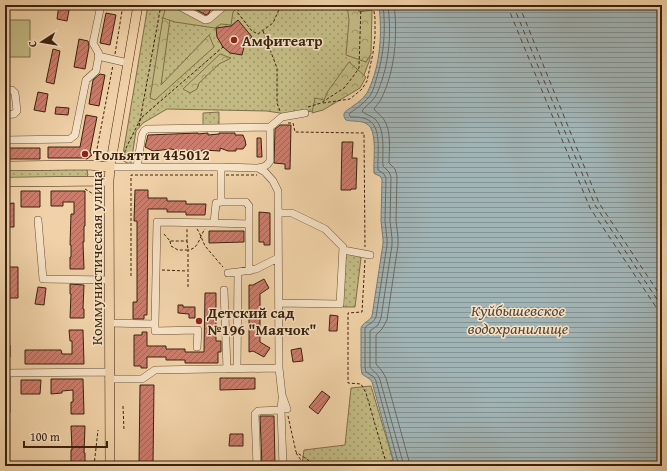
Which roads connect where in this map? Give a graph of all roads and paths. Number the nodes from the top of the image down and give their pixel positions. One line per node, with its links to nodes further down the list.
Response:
1 (101, 5): 13 (street)
2 (123, 5): 14 (path)
3 (138, 5): 15 (main road, Коммунистическая улица)
4 (161, 5): 21 (path)
5 (177, 5): 6 (street)
6 (226, 5)
7 (243, 5): 11 (path)
8 (281, 5): 11 (path)
9 (361, 5): 17 (path)
10 (373, 5): 17 (path)
11 (263, 30): 20 (path)
12 (223, 47): 21 (path)
13 (98, 56): 14 (street); 24 (street)
14 (114, 60): 15 (street); 26 (path)
15 (128, 63): 28 (main road, Коммунистическая улица)
16 (5, 90): 19 (street)
17 (321, 103): 18 (path)
18 (305, 114): 20 (street)
19 (5, 115)
20 (282, 117): 23 (street); 49 (path)
21 (140, 118): 22 (path); 25 (path)
22 (139, 126)
23 (270, 126): 29 (street); 30 (street)
24 (5, 140)
25 (134, 156)
26 (98, 159)
27 (5, 166): 28 (main road)
28 (110, 167): 29 (street); 33 (main road, Коммунистическая улица)
29 (137, 167): 31 (street)
30 (258, 168): 31 (street); 38 (street)
31 (221, 171): 32 (path); 37 (street); 57 (path)
32 (260, 176)
33 (108, 181): 34 (main road); 58 (main road, Коммунистическая улица)
34 (5, 182)
35 (84, 188): 36 (path)
36 (98, 197)
37 (221, 202): 41 (street); 42 (street)
38 (278, 213): 48 (street); 50 (street)
39 (38, 220): 58 (street)
40 (189, 223): 41 (street); 43 (street); 44 (path); 46 (path)
41 (212, 223): 42 (street); 44 (path)
42 (249, 224): 54 (street)
43 (157, 226): 45 (path); 52 (street)
44 (201, 236): 47 (path); 51 (path)
45 (170, 241): 46 (path); 47 (path)
46 (187, 241): 47 (path)
47 (188, 250): 53 (path)
48 (343, 250): 49 (street); 61 (street)
49 (368, 255): 84 (path)
50 (278, 258): 54 (street); 61 (street)
51 (223, 267)
52 (156, 270): 53 (path); 63 (street)
53 (188, 271): 59 (path)
54 (249, 271): 55 (street)
55 (238, 272): 56 (street); 67 (street)
56 (228, 273)
57 (131, 276)
58 (109, 280): 62 (main road, Коммунистическая улица)
59 (188, 287)
60 (224, 290): 66 (street)
61 (279, 303): 65 (street)
62 (109, 323): 63 (street); 69 (main road, Коммунистическая улица)
63 (155, 324): 64 (street)
64 (198, 347)
65 (279, 368): 67 (street); 72 (street)
66 (227, 369): 67 (street); 69 (street)
67 (238, 369)
68 (6, 373): 69 (street); 71 (street)
69 (109, 375): 79 (main road, Коммунистическая улица)
70 (124, 406): 74 (path)
71 (5, 410)
72 (284, 410): 75 (path); 80 (street); 81 (street)
73 (98, 430): 78 (path)
74 (124, 430)
75 (296, 452): 82 (path); 83 (path)
76 (15, 466): 77 (street)
77 (22, 466)
78 (94, 466)
79 (110, 466)
80 (257, 466)
81 (283, 466)
82 (304, 466)
83 (317, 466)
84 (387, 466)

